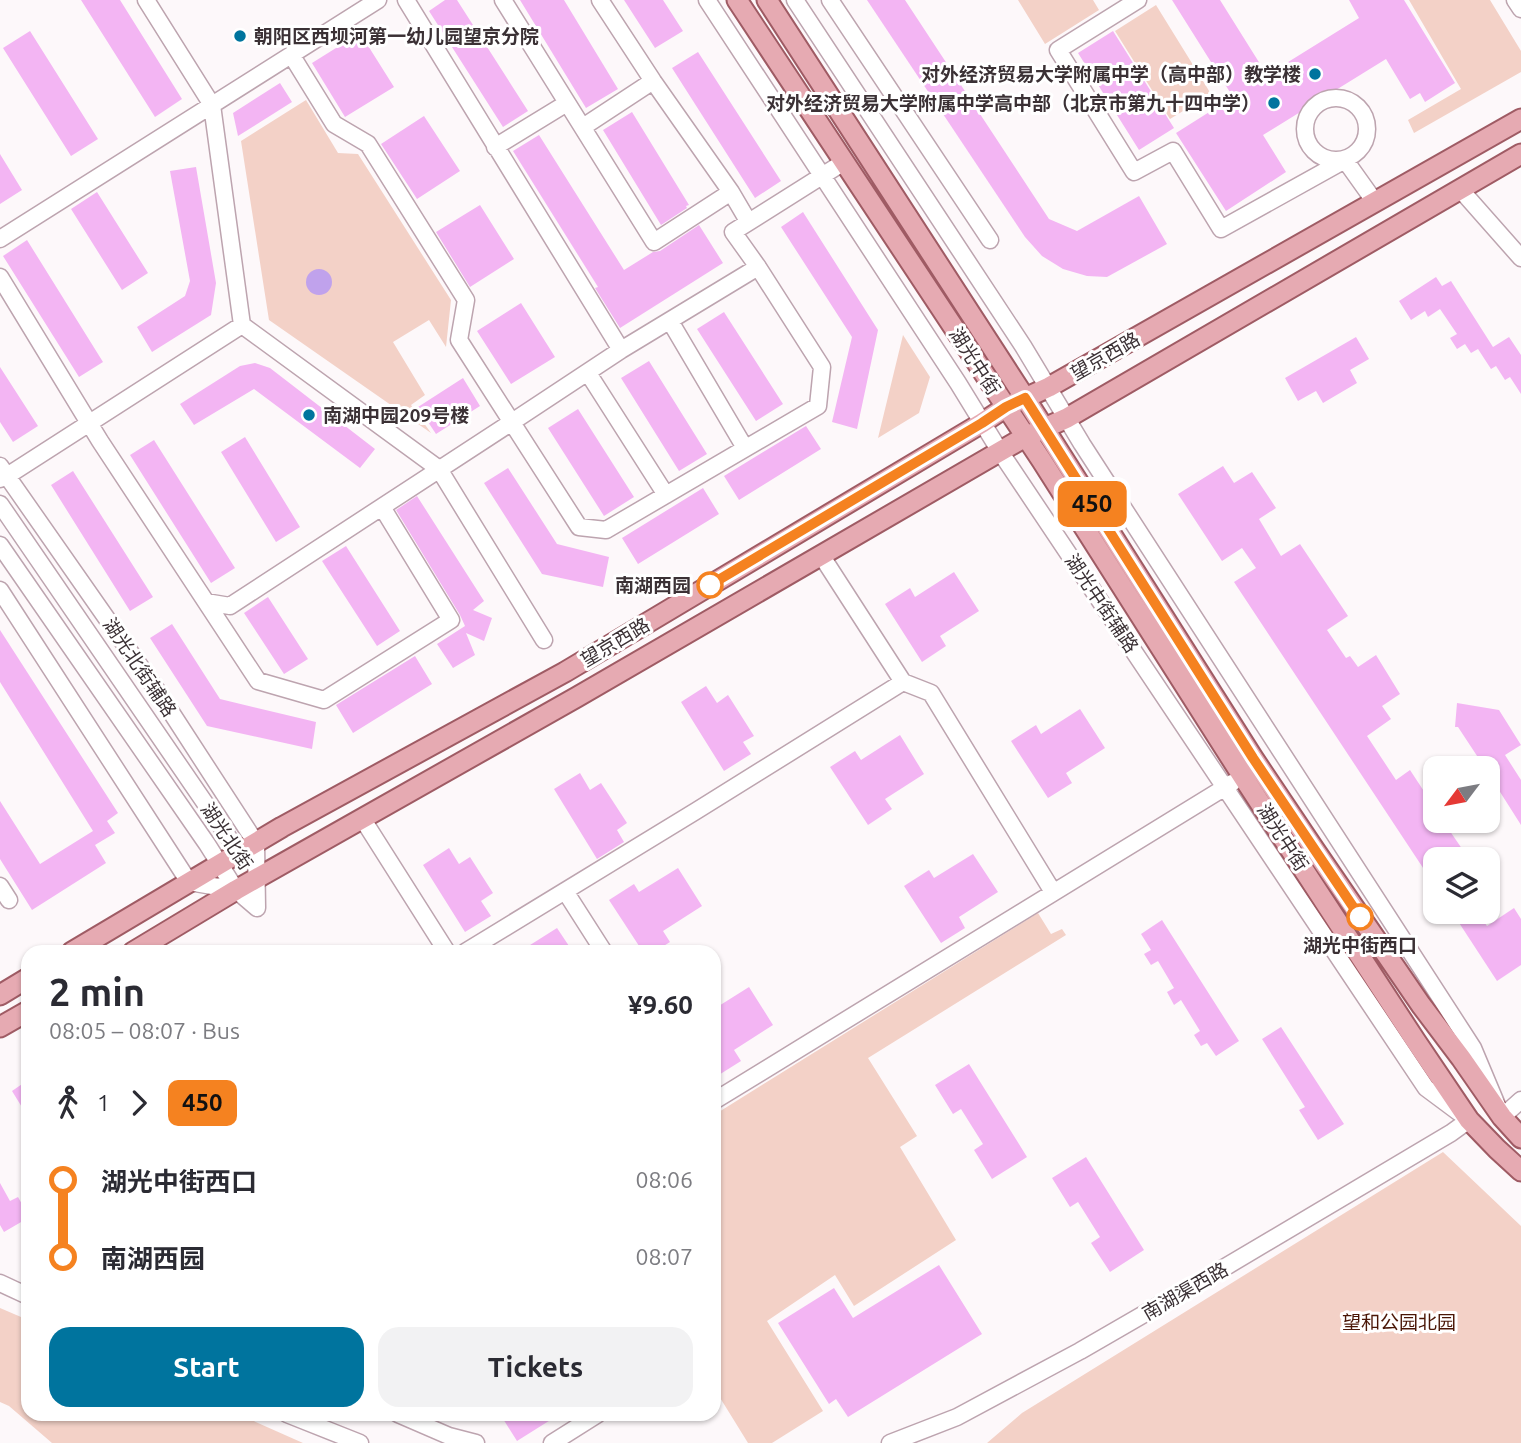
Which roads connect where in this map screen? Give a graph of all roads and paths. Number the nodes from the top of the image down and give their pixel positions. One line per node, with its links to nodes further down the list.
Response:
1 (146, 0): 18 (street)
2 (377, 0): 14 (street)
3 (406, 0): 22 (street)
4 (503, 0): 17 (street)
5 (600, 0): 15 (street)
6 (707, 0): 26 (street, 湖光中街辅路)
7 (737, 0): 25 (main road, 湖光中街)
8 (795, 0): 16 (street)
9 (830, 0): 32 (street)
10 (1138, 0): 24 (street)
11 (1515, 0): 13 (street)
12 (775, 3): 19 (main road, 湖光中街)
13 (1521, 9)
14 (292, 56): 18 (street); 44 (street)
15 (653, 81): 21 (street); 28 (street)
16 (859, 98): 19 (street); 40 (street)
17 (567, 103): 21 (street); 22 (street)
18 (212, 105): 31 (street); 37 (street)
19 (838, 112): 41 (main road, 湖光中街)
20 (1521, 119): 29 (main road, 望京西路)
21 (583, 127): 28 (street)
22 (495, 147): 38 (street)
23 (1521, 154): 27 (main road, 望京西路)
24 (1345, 160): 24 (street); 29 (street)
25 (844, 162): 26 (street); 42 (main road, 湖光中街)
26 (822, 177): 30 (street); 46 (street, 湖光中街辅路)
27 (1460, 189): 33 (street); 43 (main road, 望京西路)
28 (731, 192): 30 (street)
29 (1375, 202): 40 (main road, 望京西路)
30 (748, 222): 34 (street)
31 (0, 239)
32 (990, 240)
33 (1521, 258)
34 (758, 267): 36 (street); 49 (street)
35 (0, 277): 45 (street)
36 (670, 321): 38 (street); 49 (street)
37 (243, 325): 45 (street); 51 (street)
38 (621, 350): 39 (street)
39 (588, 373): 44 (street); 53 (street)
40 (1049, 387): 41 (main road, 望京西路); 43 (street)
41 (1025, 398): 42 (main road, 望京西路); 47 (main road, 湖光中街)
42 (1006, 407): 46 (main road, 望京西路); 48 (main road, 湖光中街)
43 (1067, 418): 47 (main road, 望京西路); 83 (street)
44 (512, 422): 51 (street); 53 (street)
45 (89, 423): 52 (street); 59 (street)
46 (982, 423): 50 (street, 湖光中街辅路); 65 (main road, 望京西路)
47 (1044, 428): 48 (main road, 望京西路); 83 (main road, 湖光中街)
48 (1025, 438): 50 (main road, 望京西路); 62 (main road, 湖光中街)
49 (746, 448): 53 (street)
50 (1001, 453): 57 (main road, 望京西路); 63 (street, 湖光中街辅路)
51 (439, 469): 55 (street); 60 (street)
52 (2, 474): 65 (street, 湖光北街辅路)
53 (666, 495)
54 (0, 504): 65 (street, 湖光北街)
55 (382, 507): 59 (street); 59 (street)
56 (0, 545): 66 (street, 湖光北街)
57 (821, 555): 61 (street); 64 (main road, 望京西路)
58 (0, 590): 68 (street)
59 (206, 602)
60 (544, 640)
61 (903, 682): 70 (street); 71 (street)
62 (1243, 777): 63 (street); 84 (main road, 湖光中街)
63 (1226, 787): 71 (street); 84 (street, 湖光中街辅路)
64 (362, 818): 67 (main road, 望京西路); 74 (street)
65 (247, 848): 66 (main road, 望京西路); 67 (street)
66 (220, 864): 68 (main road, 望京西路); 69 (street, 湖光北街)
67 (256, 878): 69 (main road, 望京西路)
68 (189, 882): 69 (street); 72 (main road, 望京西路)
69 (236, 890): 73 (main road, 望京西路)
70 (565, 891): 75 (street); 76 (street)
71 (1053, 892): 81 (street)
72 (84, 945)
73 (145, 945)
74 (443, 945)
75 (476, 945)
76 (600, 945)
77 (21, 982): 78 (main road)
78 (0, 995)
79 (21, 1015): 80 (main road)
80 (0, 1027)
81 (721, 1097)
82 (1521, 1100): 83 (street)
83 (1502, 1117): 85 (main road, 湖光中街)
84 (1469, 1120): 86 (main road, 湖光中街); 95 (street, 南湖渠西路)
85 (1521, 1138)
86 (1521, 1171)
87 (0, 1283): 88 (street)
88 (21, 1293)
89 (305, 1421): 92 (street)
90 (414, 1421): 93 (street)
91 (587, 1421): 94 (street)
92 (360, 1443)
93 (476, 1443)
94 (552, 1443)
95 (890, 1443)

